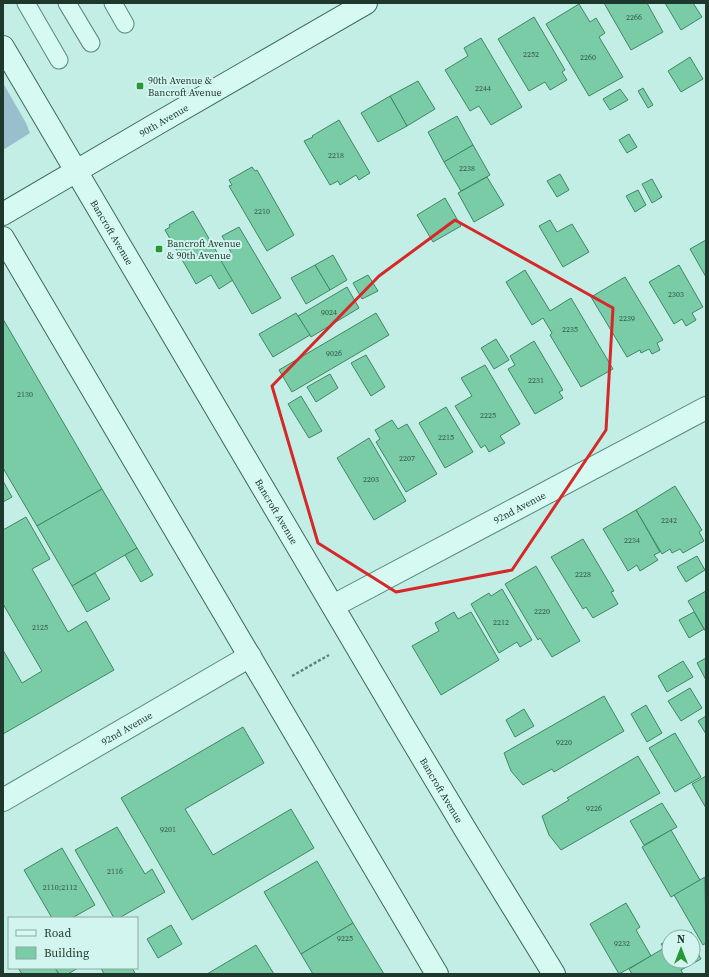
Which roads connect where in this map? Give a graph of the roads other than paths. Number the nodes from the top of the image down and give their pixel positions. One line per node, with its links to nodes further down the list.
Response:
1 (26, 3): 8 (lane)
2 (67, 3): 6 (lane)
3 (113, 3): 5 (lane)
4 (366, 3): 9 (main road, 90th Avenue)
5 (125, 24)
6 (91, 43)
7 (3, 47): 9 (main road, Bancroft Avenue)
8 (59, 60)
9 (76, 171): 10 (main road, 90th Avenue); 13 (main road, Bancroft Avenue)
10 (3, 214)
11 (3, 238): 14 (main road)
12 (704, 414): 13 (main road, 92nd Avenue)
13 (333, 606): 17 (main road, Bancroft Avenue)
14 (250, 656): 15 (main road, 92nd Avenue); 16 (main road)
15 (3, 800)
16 (437, 974)
17 (554, 974)

